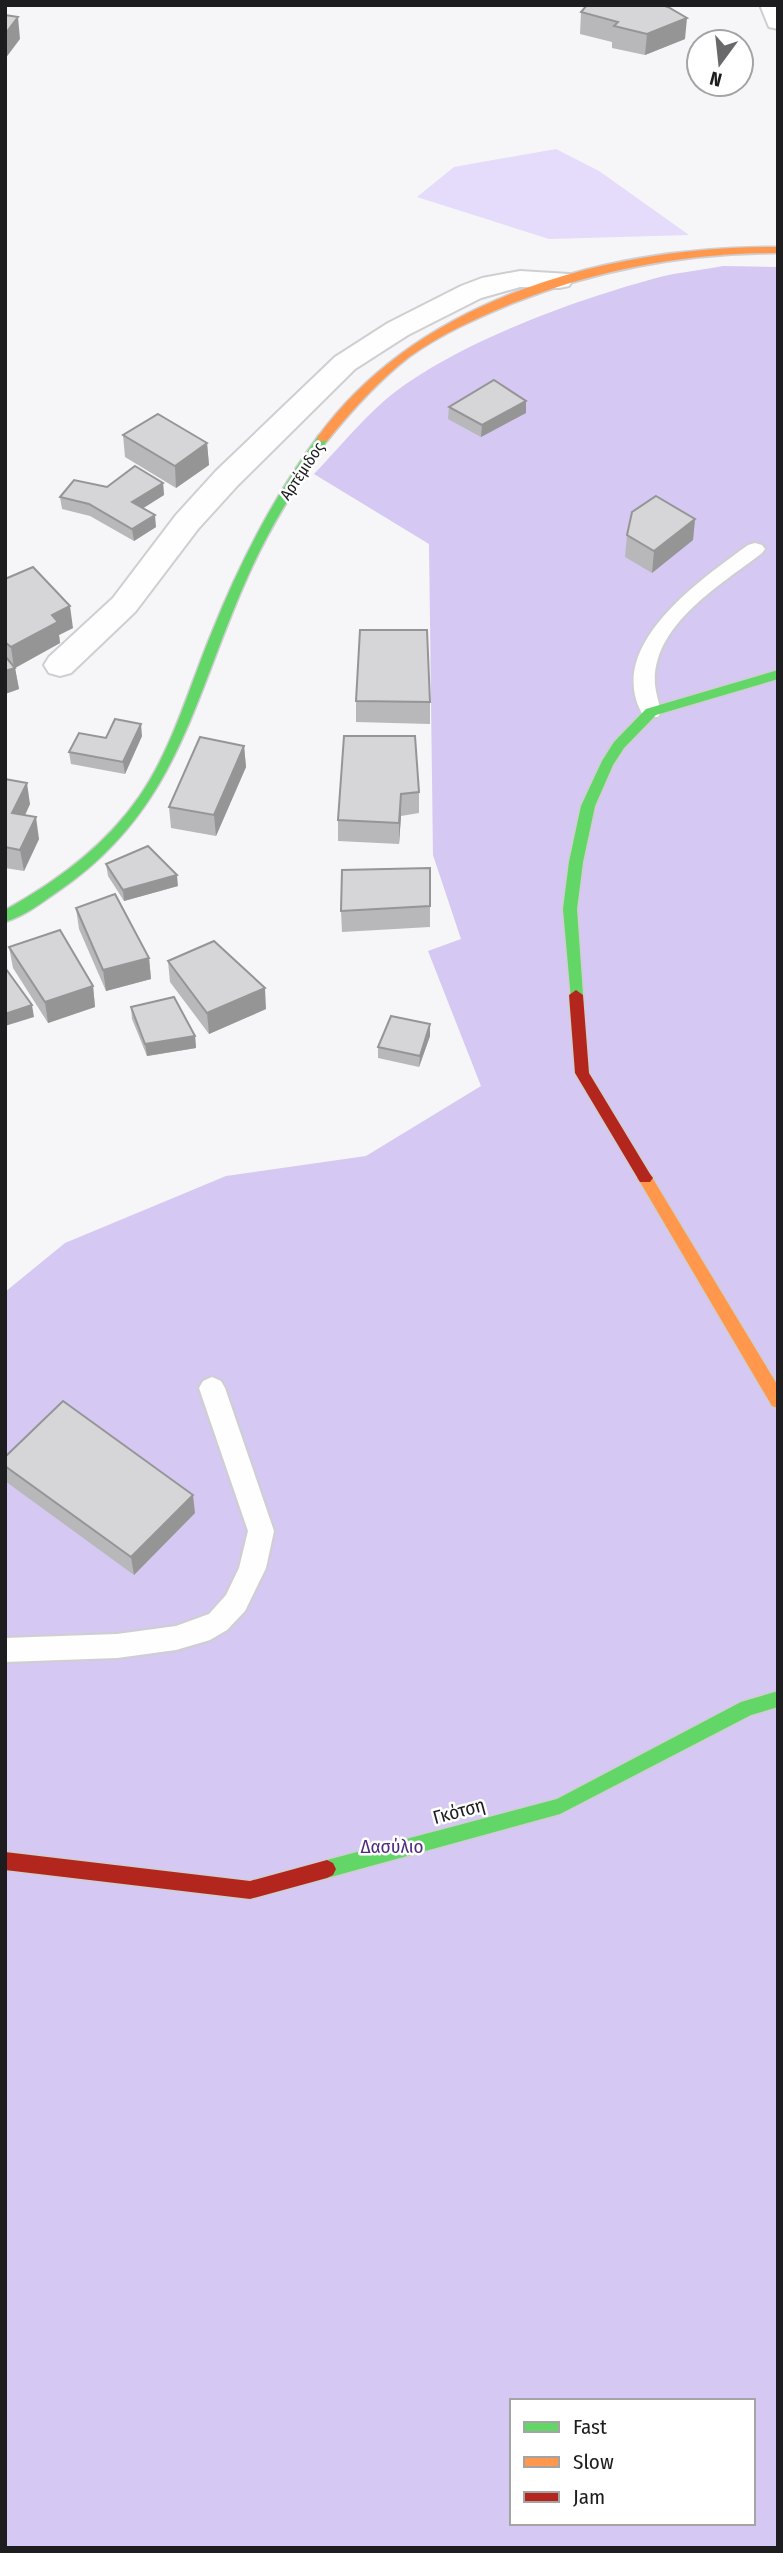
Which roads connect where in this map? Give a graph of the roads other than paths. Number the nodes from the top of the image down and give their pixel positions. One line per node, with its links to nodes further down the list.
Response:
1 (772, 5): 2 (street)
2 (778, 22)
3 (778, 250): 4 (street, Αρτέμιδος)
4 (559, 279): 6 (street); 9 (street, Αρτέμιδος)
5 (755, 549): 8 (lane)
6 (60, 665)
7 (778, 674): 8 (street)
8 (651, 712): 11 (street)
9 (5, 917)
10 (212, 1388): 12 (lane)
11 (778, 1401)
12 (5, 1650)
13 (778, 1699): 14 (street, Γκότση)
14 (5, 1861)

